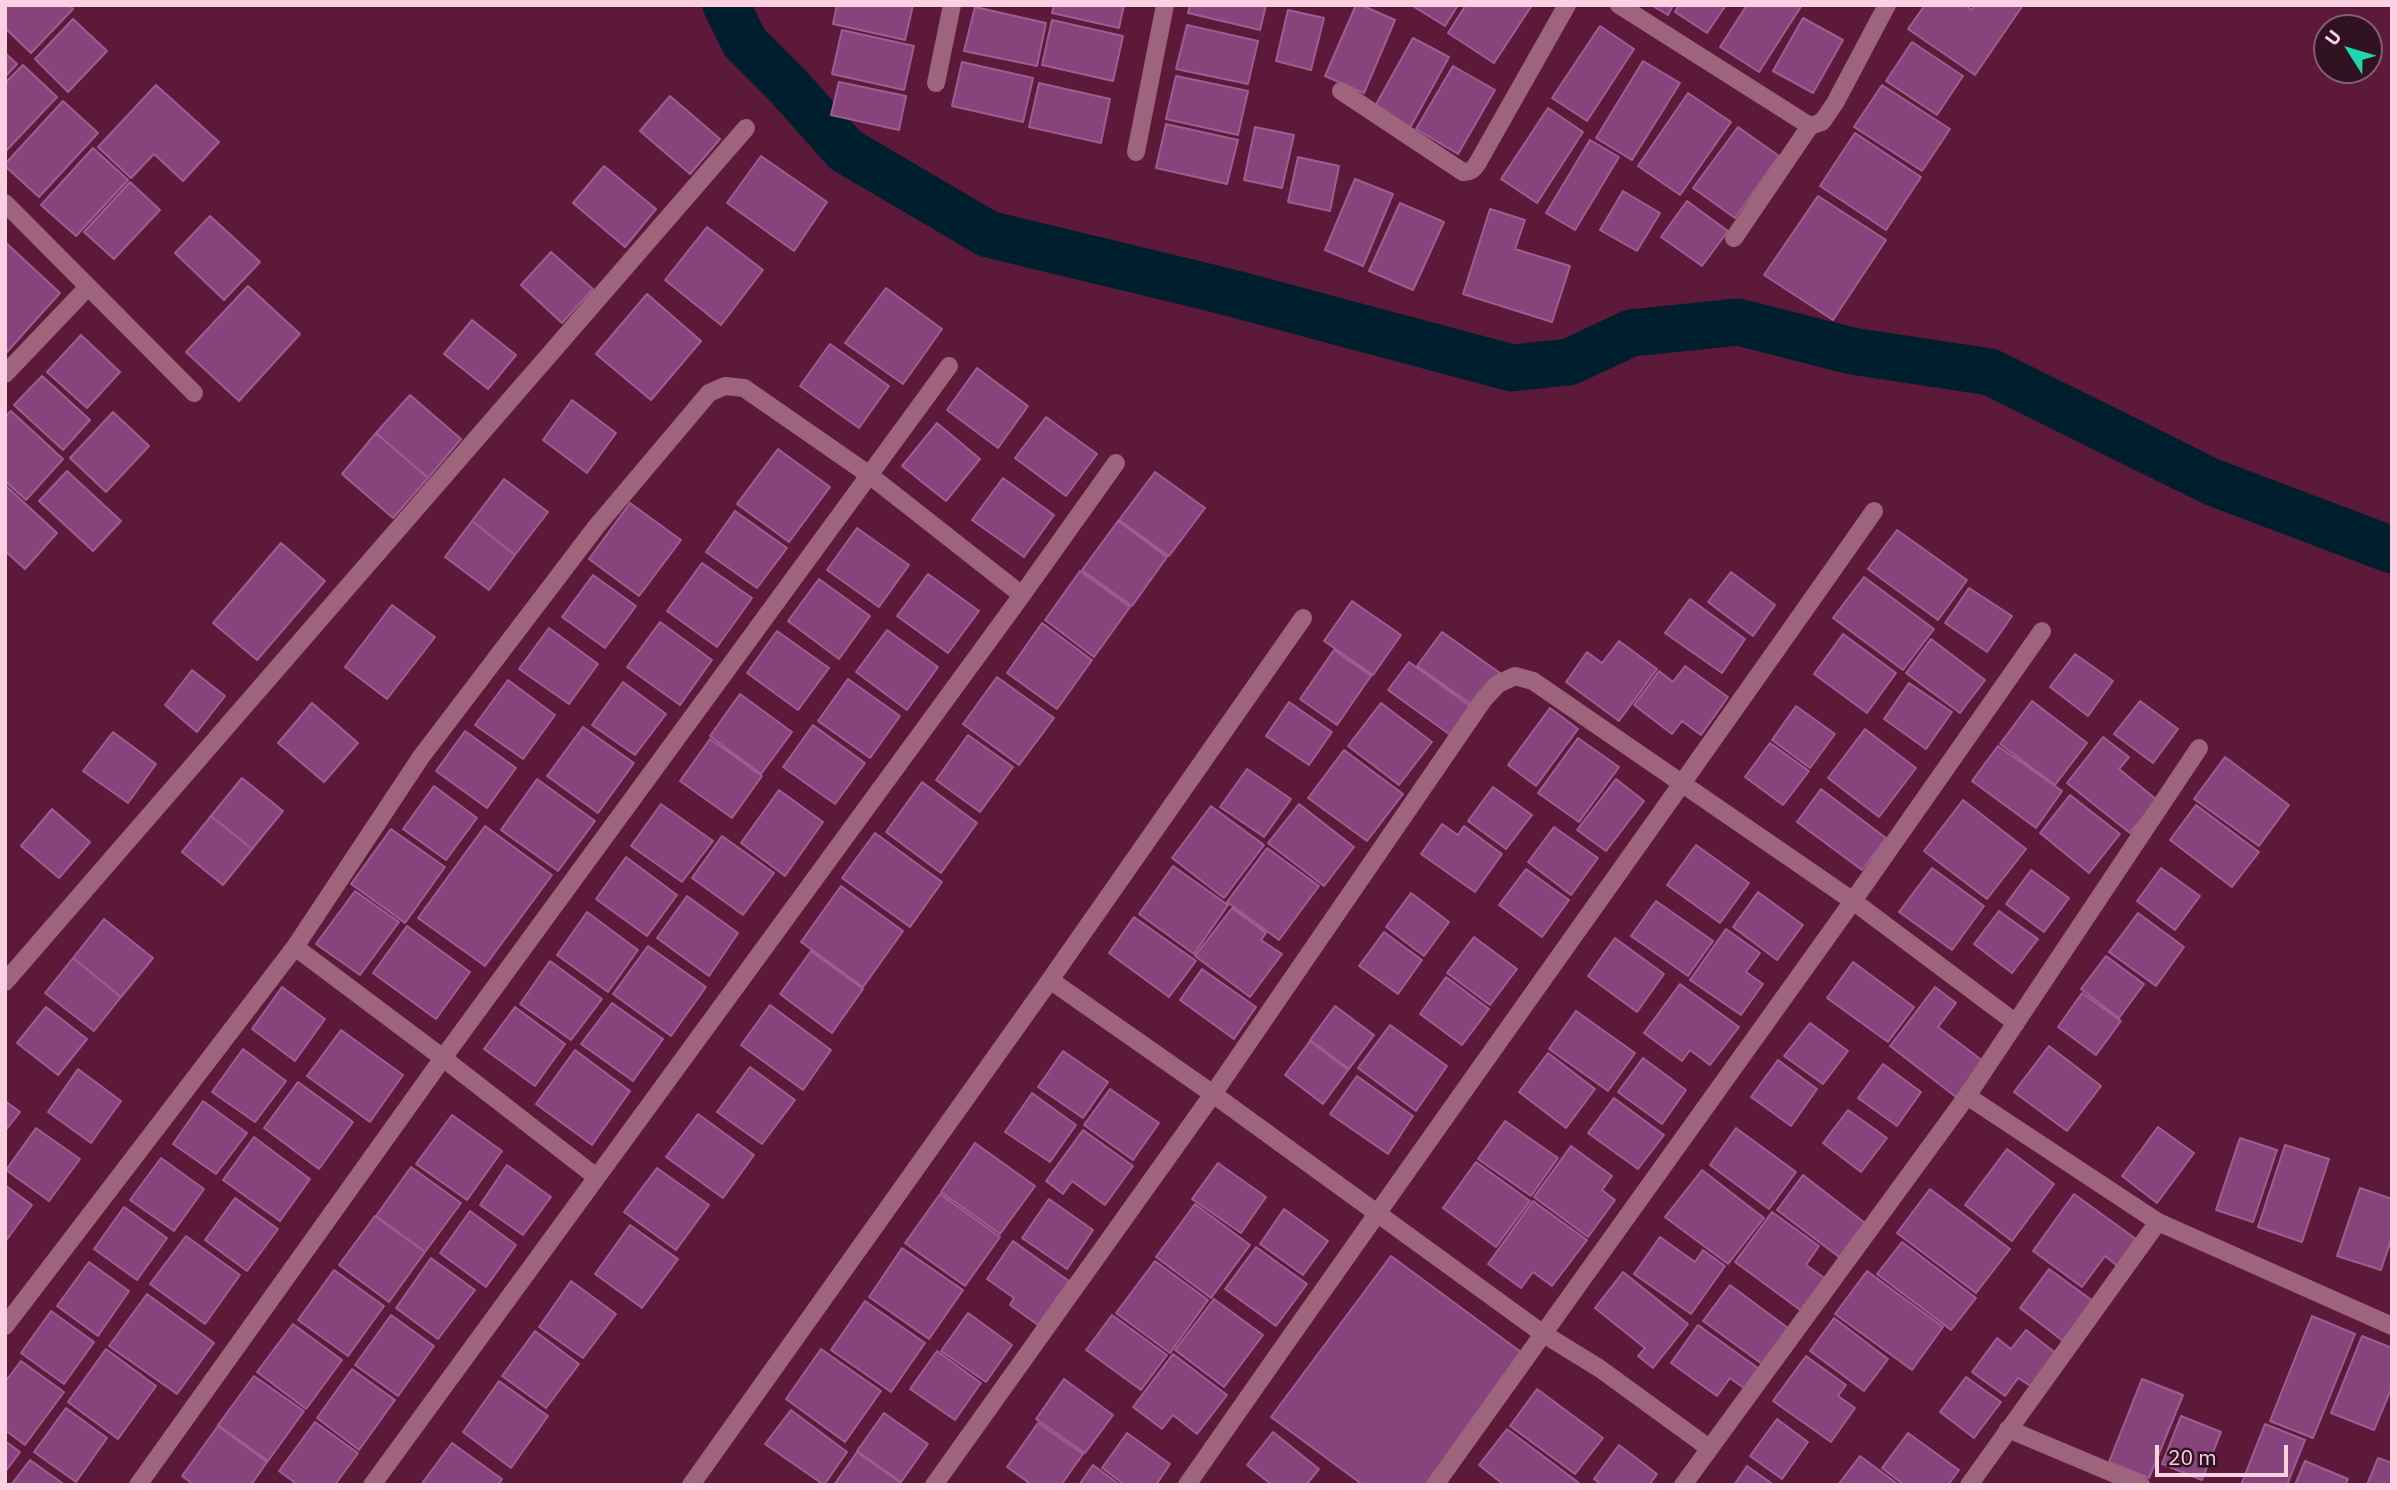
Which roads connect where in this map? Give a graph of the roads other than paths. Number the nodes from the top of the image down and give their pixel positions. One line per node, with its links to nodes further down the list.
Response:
1 (952, 5): 6 (street)
2 (1165, 5): 10 (street)
3 (1567, 5): 7 (street)
4 (1619, 5): 8 (street)
5 (1887, 5): 8 (street)
6 (936, 83)
7 (1341, 91)
8 (1810, 126): 12 (street)
9 (746, 128): 28 (street)
10 (1136, 152)
11 (5, 203): 13 (street)
12 (1734, 238)
13 (88, 287): 15 (street); 16 (street)
14 (949, 366): 18 (street)
15 (5, 374)
16 (194, 393)
17 (1116, 463): 20 (street)
18 (868, 474): 20 (street); 26 (street); 30 (street)
19 (1874, 511): 24 (street)
20 (1022, 595): 33 (street)
21 (1303, 618): 27 (street)
22 (2042, 631): 25 (street)
23 (2199, 748): 29 (street)
24 (1684, 783): 25 (street); 31 (street); 34 (street)
25 (1853, 901): 29 (street); 38 (street)
26 (295, 947): 30 (street); 37 (street)
27 (1050, 980): 31 (street); 43 (street)
28 (5, 982)
29 (2016, 1023): 32 (street)
30 (443, 1058): 33 (street); 41 (street)
31 (1213, 1094): 34 (street); 44 (street)
32 (1966, 1096): 35 (street); 40 (street)
33 (595, 1176): 42 (street)
34 (1375, 1213): 38 (street); 45 (street)
35 (2158, 1222): 36 (street); 39 (street)
36 (2392, 1325)
37 (5, 1326)
38 (1542, 1333): 40 (street); 46 (street)
39 (2008, 1429): 48 (street); 49 (street)
40 (1709, 1448): 47 (street)
41 (138, 1485)
42 (372, 1485)
43 (691, 1485)
44 (934, 1485)
45 (1186, 1485)
46 (1435, 1485)
47 (1683, 1485)
48 (1969, 1485)
49 (2141, 1485)

